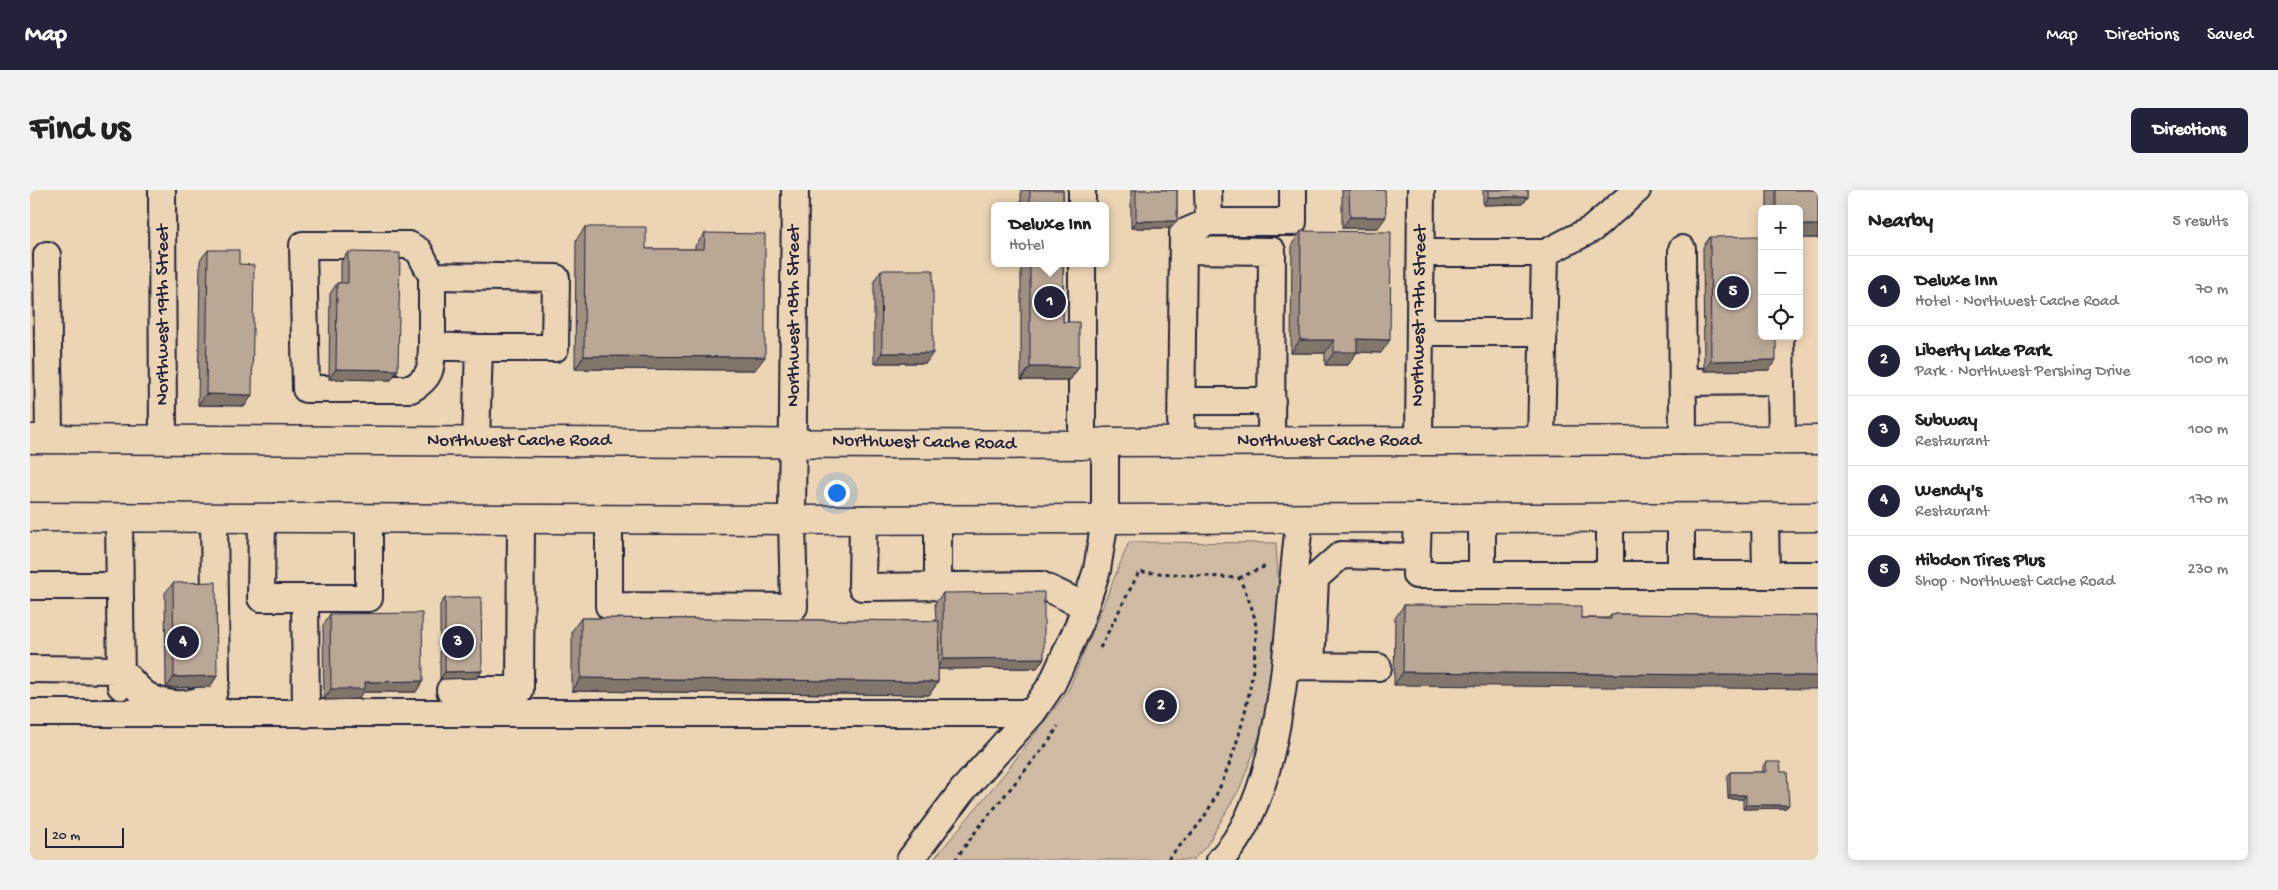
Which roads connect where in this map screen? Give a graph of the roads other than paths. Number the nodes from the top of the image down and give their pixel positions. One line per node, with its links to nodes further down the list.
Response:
1 (162, 190): 25 (street, Northwest 19th Street)
2 (795, 190): 32 (street, Northwest 18th Street)
3 (1208, 190): 7 (street)
4 (1293, 190): 7 (street)
5 (1421, 190): 10 (street, Northwest 17th Street)
6 (1637, 190): 11 (street)
7 (1209, 222): 9 (street)
8 (1682, 249): 21 (street)
9 (1183, 250): 22 (street); 23 (street)
10 (1421, 253): 11 (street); 15 (street, Northwest 17th Street)
11 (1545, 254): 16 (street)
12 (47, 255): 24 (street)
13 (1082, 267): 35 (street)
14 (432, 276): 18 (street); 18 (street); 19 (street)
15 (1420, 332): 16 (street); 29 (street, Northwest 17th Street)
16 (1543, 332): 30 (street)
17 (1780, 340): 20 (street)
18 (432, 346): 19 (street)
19 (479, 348): 28 (street)
20 (1781, 381): 21 (street); 26 (street)
21 (1683, 382): 31 (street)
22 (1182, 401): 23 (street); 33 (street)
23 (1272, 401): 34 (street)
24 (39, 439): 25 (main road, Northwest Cache Road)
25 (164, 440): 28 (main road, Northwest Cache Road)
26 (1782, 440): 27 (main road, Northwest Cache Road); 31 (main road, Northwest Cache Road)
27 (1818, 440)
28 (476, 441): 32 (main road, Northwest Cache Road)
29 (1418, 441): 30 (main road, Northwest Cache Road); 34 (main road, Northwest Cache Road)
30 (1541, 441): 31 (main road, Northwest Cache Road)
31 (1683, 441)
32 (793, 442): 35 (main road, Northwest Cache Road); 54 (street, Northwest 18th Street)
33 (1182, 442): 34 (main road, Northwest Cache Road); 35 (main road, Northwest Cache Road)
34 (1271, 442)
35 (1093, 443): 46 (street)
36 (30, 517): 37 (main road)
37 (119, 517): 43 (main road); 63 (street)
38 (1418, 517): 48 (main road); 49 (main road); 56 (street)
39 (1610, 517): 40 (main road); 49 (main road); 59 (street)
40 (1682, 517): 41 (main road); 60 (street)
41 (1765, 517): 42 (main road); 61 (street)
42 (1818, 517)
43 (214, 518): 44 (main road); 71 (street)
44 (262, 518): 45 (main road); 65 (street)
45 (369, 518): 50 (main road); 65 (street)
46 (1105, 518): 47 (main road); 53 (main road); 66 (street)
47 (1300, 518): 48 (main road); 67 (street)
48 (1342, 518): 55 (street)
49 (1482, 518): 58 (street)
50 (521, 519): 51 (main road); 72 (street)
51 (609, 519): 54 (main road); 54 (street, Northwest 18th Street)
52 (863, 519): 53 (main road); 54 (main road); 64 (street)
53 (938, 519): 64 (street)
54 (792, 520)
55 (1341, 556): 56 (street); 68 (street)
56 (1417, 557): 58 (street)
57 (1818, 574): 61 (street)
58 (1482, 575): 59 (street)
59 (1610, 575): 60 (street)
60 (1682, 575): 61 (street)
61 (1766, 575)
62 (30, 586): 63 (street)
63 (120, 586): 71 (street)
64 (938, 587): 66 (street)
65 (305, 598): 76 (street)
66 (1085, 606): 75 (street)
67 (1285, 666): 68 (street); 77 (street)
68 (1311, 666): 69 (street)
69 (1378, 667)
70 (30, 669): 71 (street)
71 (121, 670): 74 (street)
72 (450, 690)
73 (30, 713): 74 (street)
74 (122, 713): 76 (street)
75 (1032, 713): 76 (street); 78 (street)
76 (306, 714)
77 (1228, 858)
78 (910, 860)

